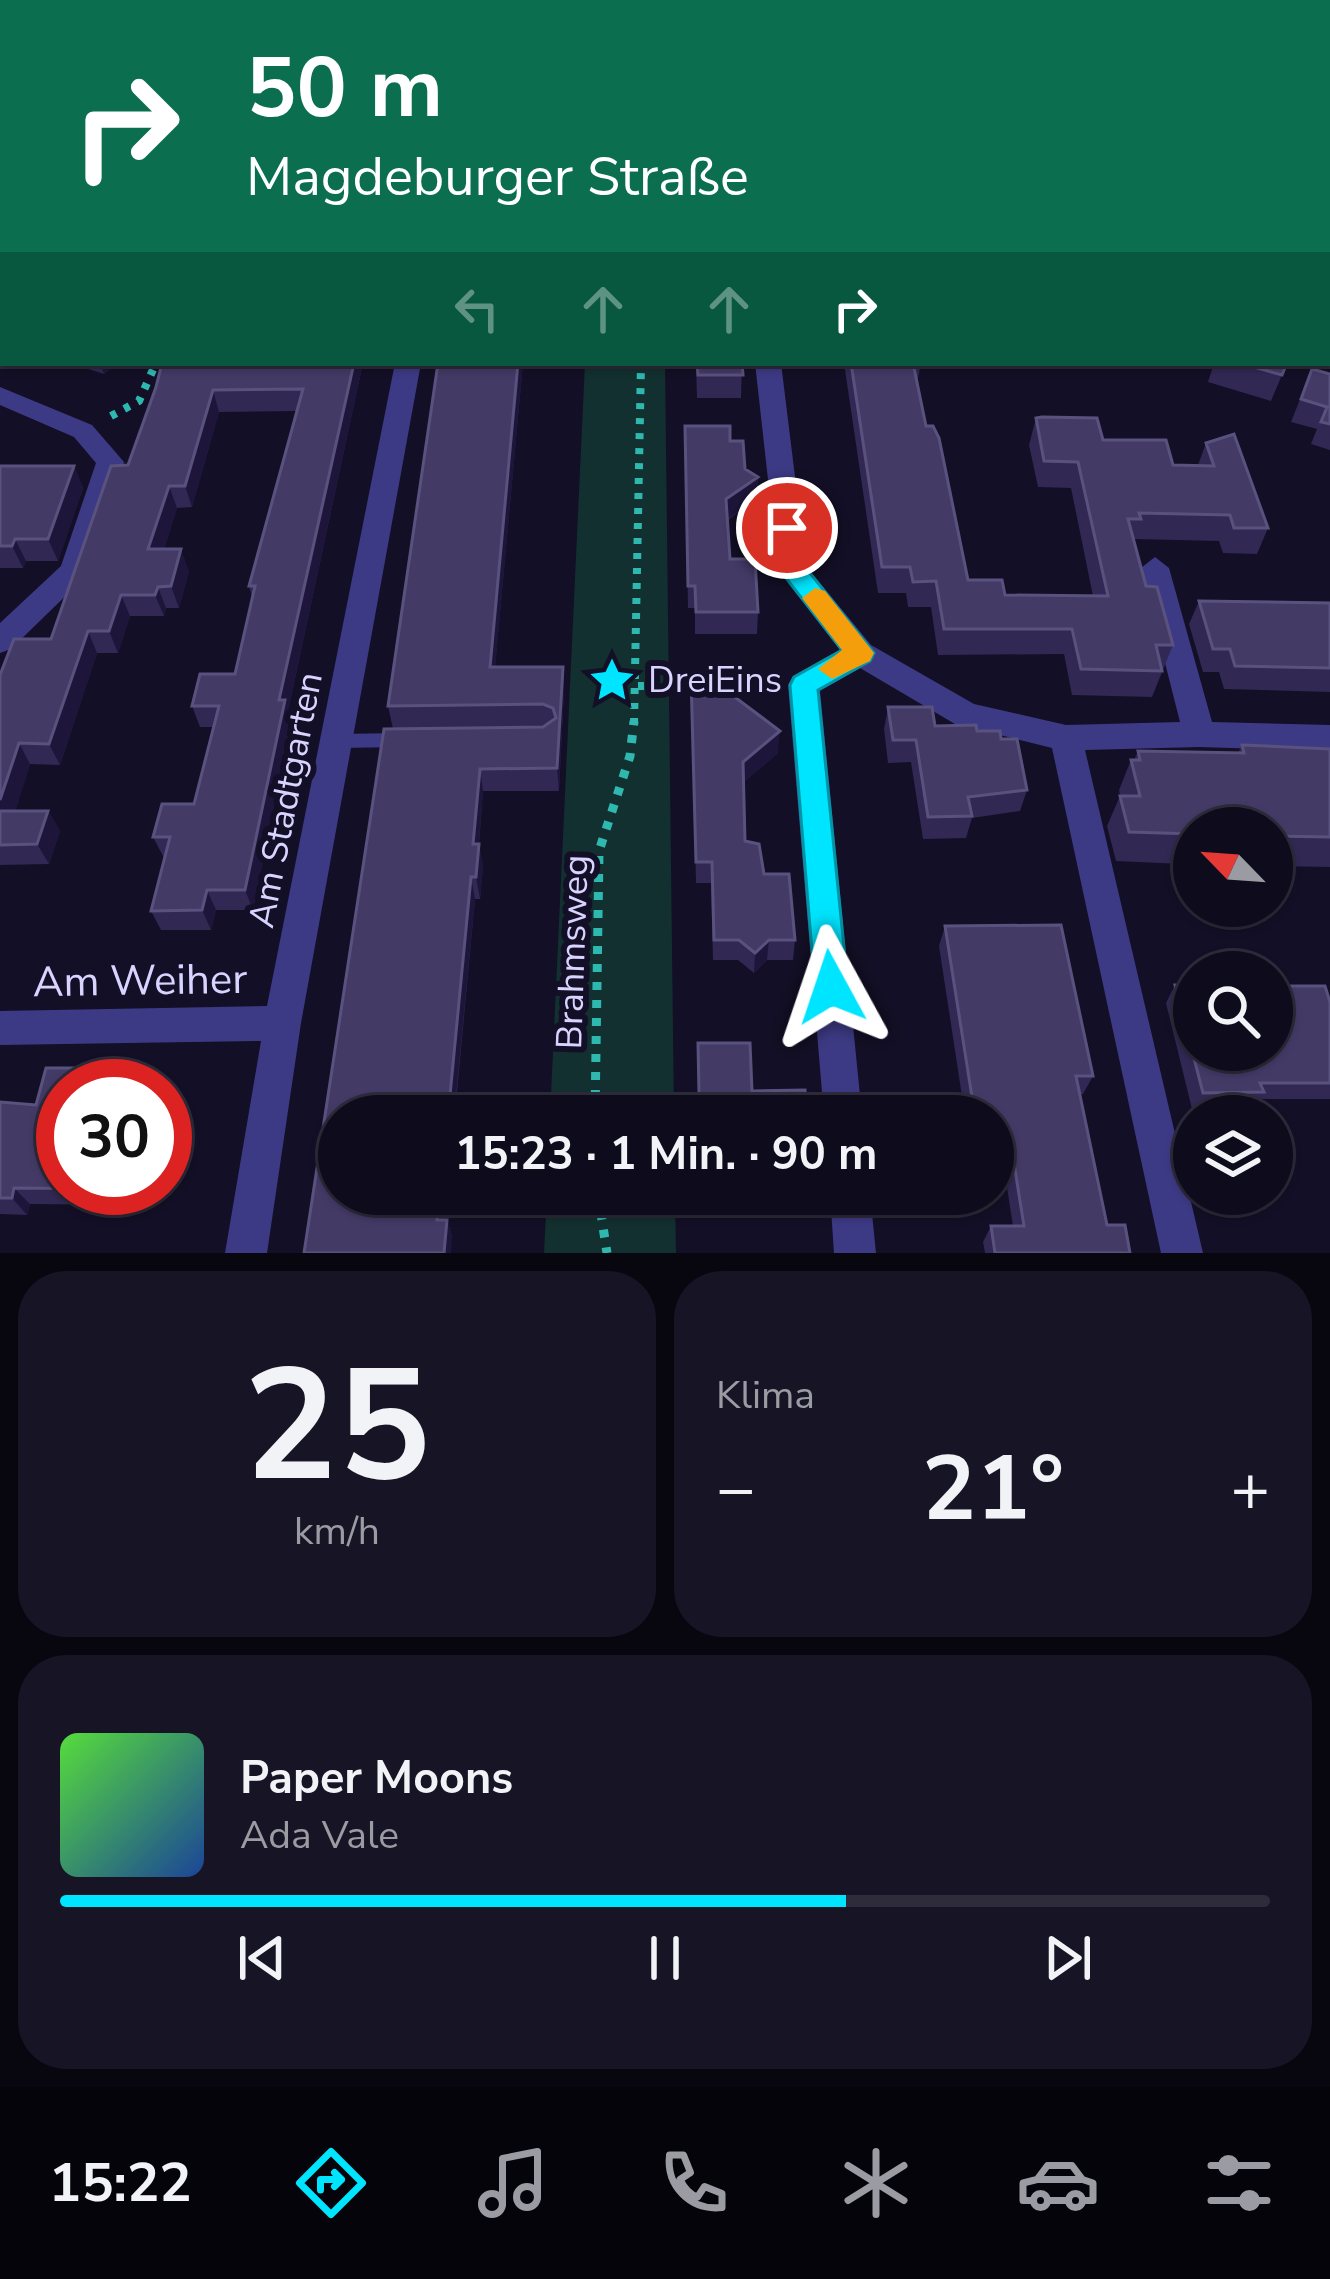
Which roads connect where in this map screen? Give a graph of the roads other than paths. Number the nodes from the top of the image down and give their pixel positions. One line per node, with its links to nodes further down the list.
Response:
1 (407, 366): 11 (street, Am Stadtgarten)
2 (768, 366): 6 (street)
3 (0, 395): 5 (street)
4 (1155, 568): 7 (street)
5 (0, 641)
6 (860, 653): 8 (street); 14 (street)
7 (1198, 734): 8 (street); 9 (street)
8 (1066, 738): 18 (street)
9 (1330, 738)
10 (430, 740): 11 (lane)
11 (338, 741): 12 (street, Am Stadtgarten)
12 (282, 1023): 13 (street, Am Weiher); 16 (street, Am Stadtgarten)
13 (0, 1028)
14 (841, 1095)
15 (852, 1215): 17 (street)
16 (246, 1253)
17 (855, 1253)
18 (1182, 1253)

